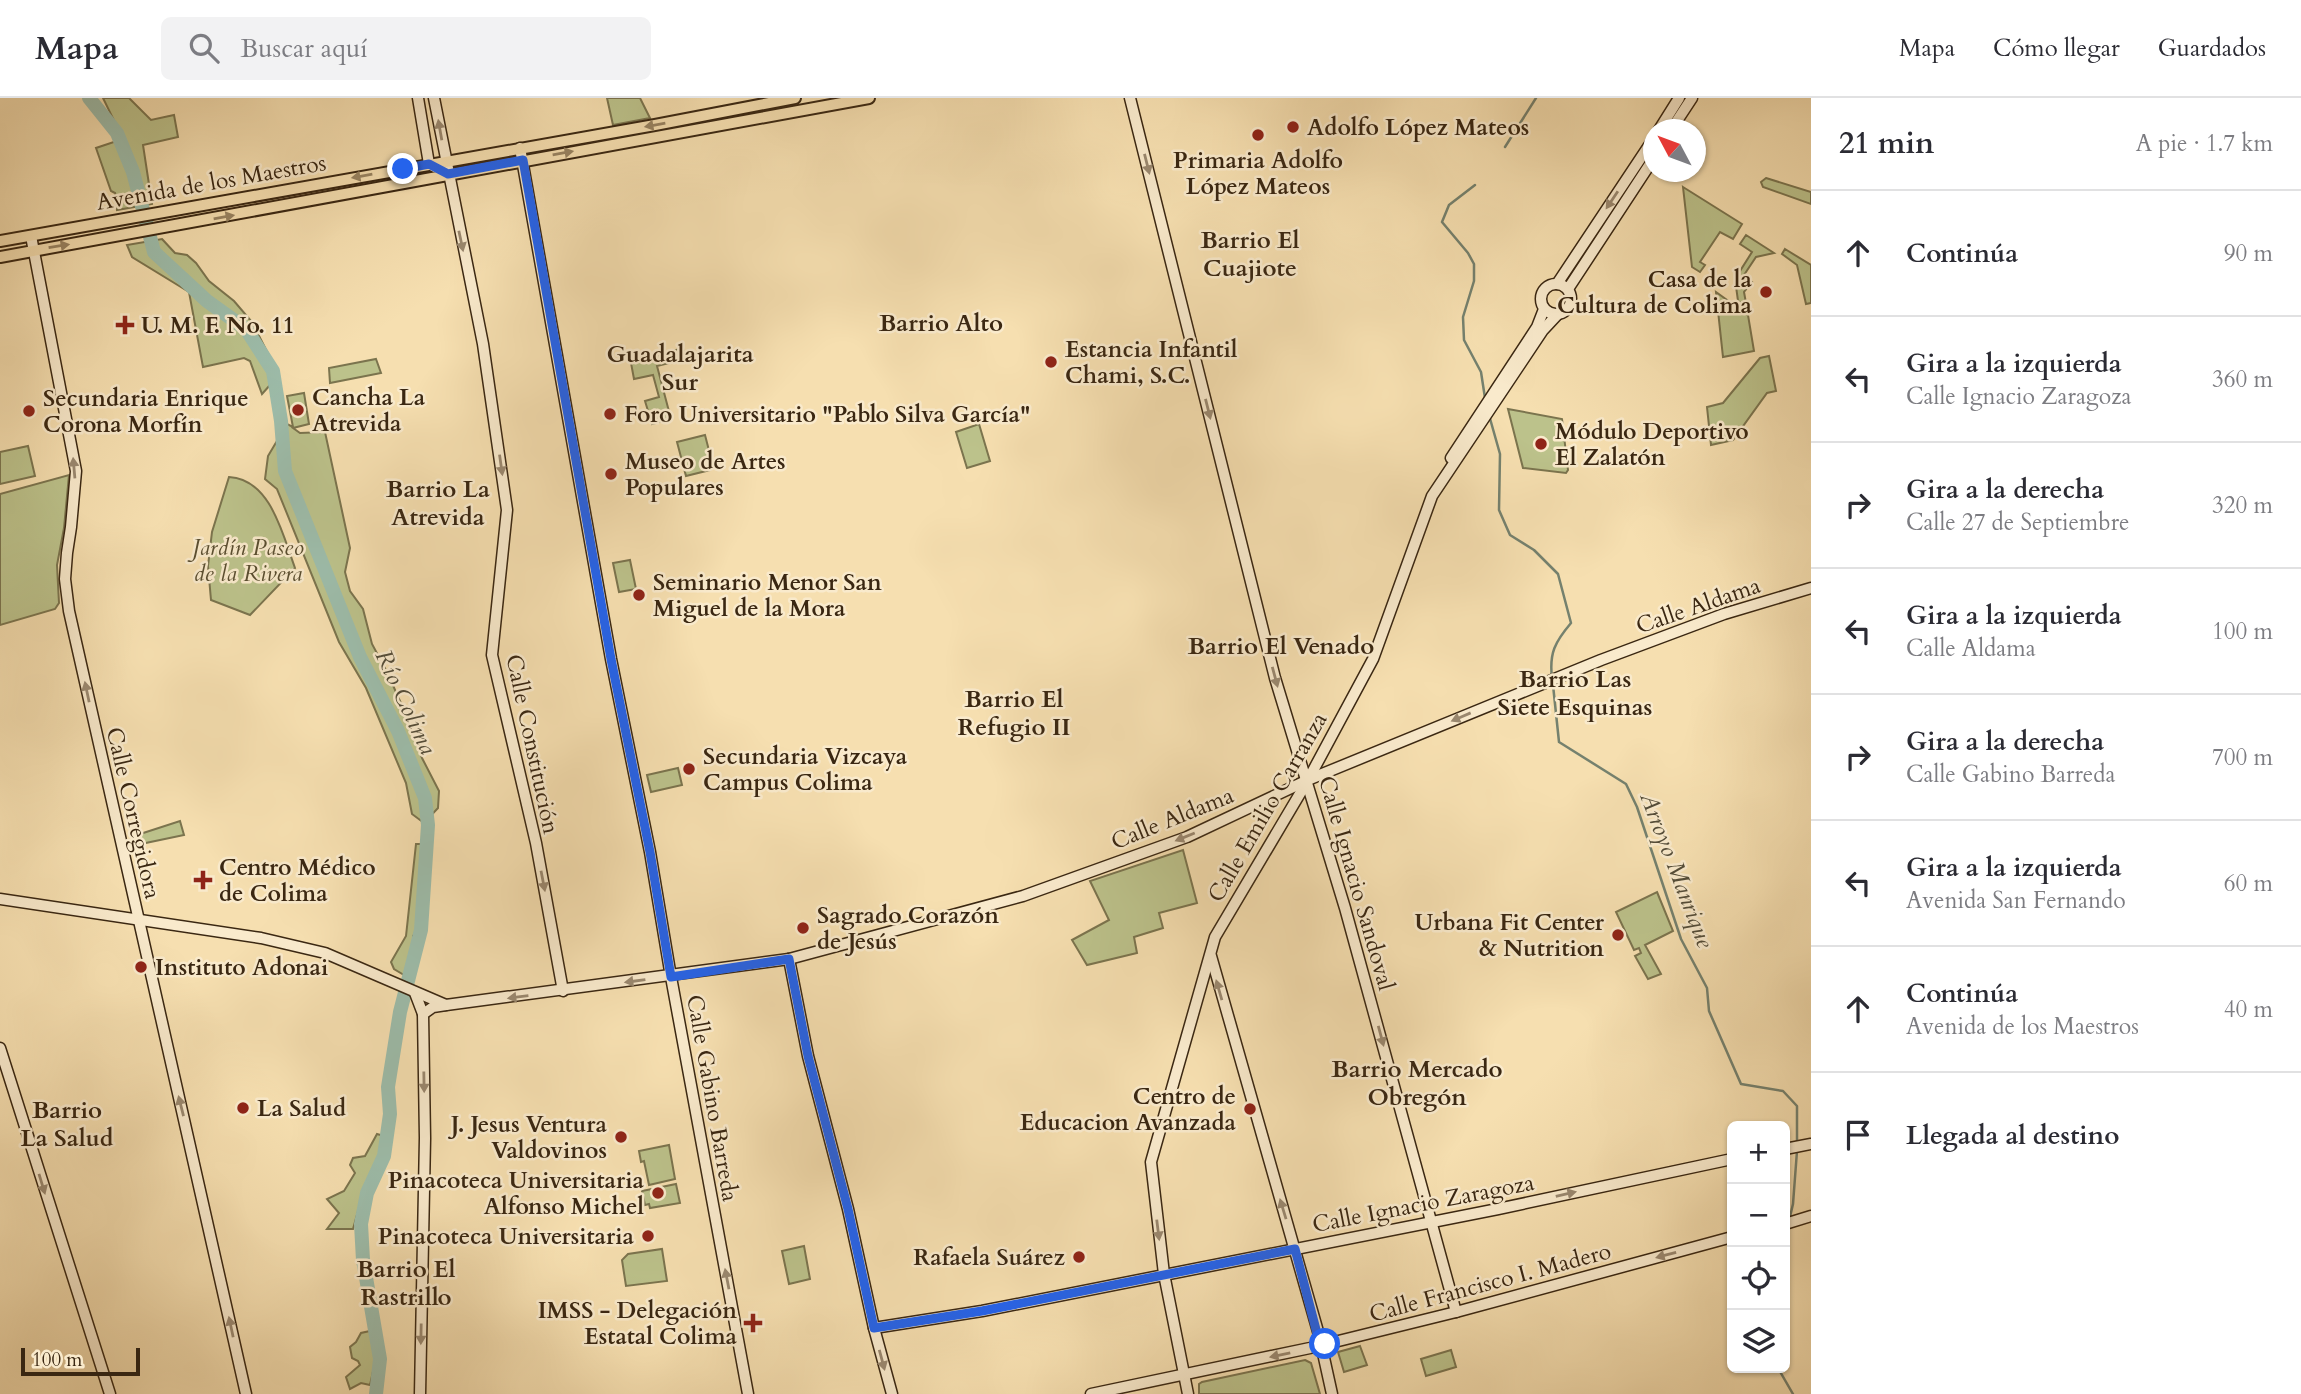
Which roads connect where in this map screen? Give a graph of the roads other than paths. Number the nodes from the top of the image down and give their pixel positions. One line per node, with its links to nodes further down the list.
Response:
1 (418, 98): 14 (street)
2 (434, 98): 13 (street, Calle Constitución, one-way to 2)
3 (795, 98): 10 (main road, Avenida de los Maestros, one-way to 10)
4 (869, 98): 12 (main road, Avenida de los Maestros, one-way to 4)
5 (1130, 98): 27 (street, Calle Ignacio Sandoval, one-way to 27)
6 (1679, 98): 8 (street)
7 (1692, 98): 9 (street)
8 (1666, 119)
9 (1678, 119)
10 (520, 148): 12 (street, Calle Gabino Barreda); 13 (main road, Avenida de los Maestros)
11 (1643, 154): 21 (street, one-way to 21)
12 (523, 160): 15 (main road, Avenida de los Maestros); 32 (street, Calle Gabino Barreda)
13 (445, 161): 14 (main road, Avenida de los Maestros); 15 (street, Calle Constitución)
14 (429, 164): 15 (street); 17 (main road, Avenida de los Maestros, one-way to 17)
15 (448, 174): 19 (main road, Avenida de los Maestros, one-way to 15); 33 (street, Calle Constitución, one-way to 33)
16 (1643, 175): 22 (street)
17 (31, 236): 18 (main road, Avenida de los Maestros); 19 (street, Calle Corregidora)
18 (0, 241)
19 (34, 250): 20 (main road, Avenida de los Maestros); 29 (street, Calle Corregidora, one-way to 19)
20 (0, 257)
21 (1557, 284): 22 (street); 23 (street)
22 (1568, 289): 24 (street)
23 (1544, 309): 24 (street); 25 (street, Calle Emilio Carranza)
24 (1557, 314): 25 (street, Calle Emilio Carranza)
25 (1494, 400): 27 (street, Calle Emilio Carranza)
26 (1811, 588): 27 (street, Calle Aldama, one-way to 27)
27 (1308, 780): 30 (street, Calle Aldama, one-way to 30); 31 (street, Calle Emilio Carranza); 42 (street, Calle Ignacio Sandoval, one-way to 42)
28 (0, 899): 29 (street)
29 (138, 920): 34 (street); 52 (street, Calle Corregidora, one-way to 29)
30 (789, 959): 32 (street, Calle Aldama); 48 (street)
31 (1210, 960): 45 (street, one-way to 31); 46 (street, Calle Emilio Carranza, one-way to 46)
32 (671, 977): 33 (street, Calle Aldama, one-way to 33); 54 (street, Calle Gabino Barreda, one-way to 32)
33 (563, 991): 35 (street, Calle Aldama, one-way to 35)
34 (415, 993): 35 (street); 36 (street)
35 (446, 1005): 36 (street)
36 (423, 1014): 53 (street, one-way to 53)
37 (0, 1048): 51 (street, one-way to 51)
38 (1808, 1144): 39 (street)
39 (1790, 1148)
40 (1727, 1160): 42 (street, Calle Ignacio Zaragoza, one-way to 40)
41 (1807, 1218): 43 (street)
42 (1431, 1222): 45 (street, Calle Ignacio Zaragoza); 47 (street, Calle Ignacio Sandoval)
43 (1790, 1223)
44 (1727, 1238): 47 (street, Calle Francisco I. Madero, one-way to 47)
45 (1295, 1249): 46 (street, Calle Ignacio Zaragoza); 49 (street)
46 (1164, 1274): 48 (street, Calle Ignacio Zaragoza); 50 (street)
47 (1455, 1312): 49 (street, Calle Francisco I. Madero)
48 (874, 1328): 55 (street, one-way to 55)
49 (1320, 1345): 50 (street, Calle Francisco I. Madero, one-way to 50); 58 (street)
50 (1185, 1375): 56 (street, Calle Francisco I. Madero); 57 (street)
51 (110, 1394)
52 (246, 1394)
53 (420, 1394)
54 (748, 1394)
55 (892, 1394)
56 (1091, 1394)
57 (1188, 1394)
58 (1332, 1394)

